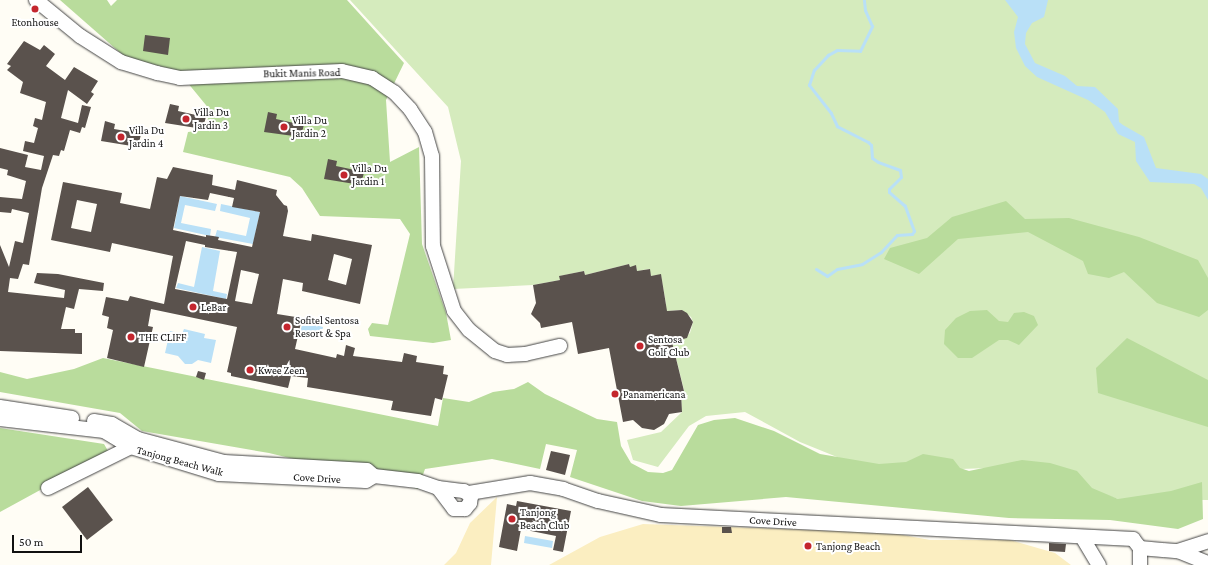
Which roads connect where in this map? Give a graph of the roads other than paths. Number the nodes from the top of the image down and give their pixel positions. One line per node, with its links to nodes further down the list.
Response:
1 (36, 0): 2 (street, Bukit Manis Road)
2 (560, 346)
3 (0, 407): 7 (street, Tanjong Beach Walk)
4 (0, 419): 5 (street, Tanjong Beach Walk)
5 (131, 447): 7 (street, Tanjong Beach Walk); 9 (street)
6 (277, 465): 7 (street, Tanjong Beach Walk); 8 (street, Cove Drive)
7 (259, 469): 8 (street, Cove Drive)
8 (374, 476): 10 (street, Cove Drive)
9 (48, 488)
10 (438, 488): 11 (street, Cove Drive); 11 (street, Cove Drive)
11 (468, 493): 12 (street, Cove Drive)
12 (1082, 536): 15 (street, Cove Drive); 19 (street)
13 (1208, 542): 16 (street, Cove Drive)
14 (1208, 546): 17 (street)
15 (1140, 548): 16 (street, Cove Drive); 20 (street)
16 (1178, 551): 18 (street, Cove Drive)
17 (1208, 560)
18 (1208, 563)
19 (1099, 565)
20 (1140, 565)

